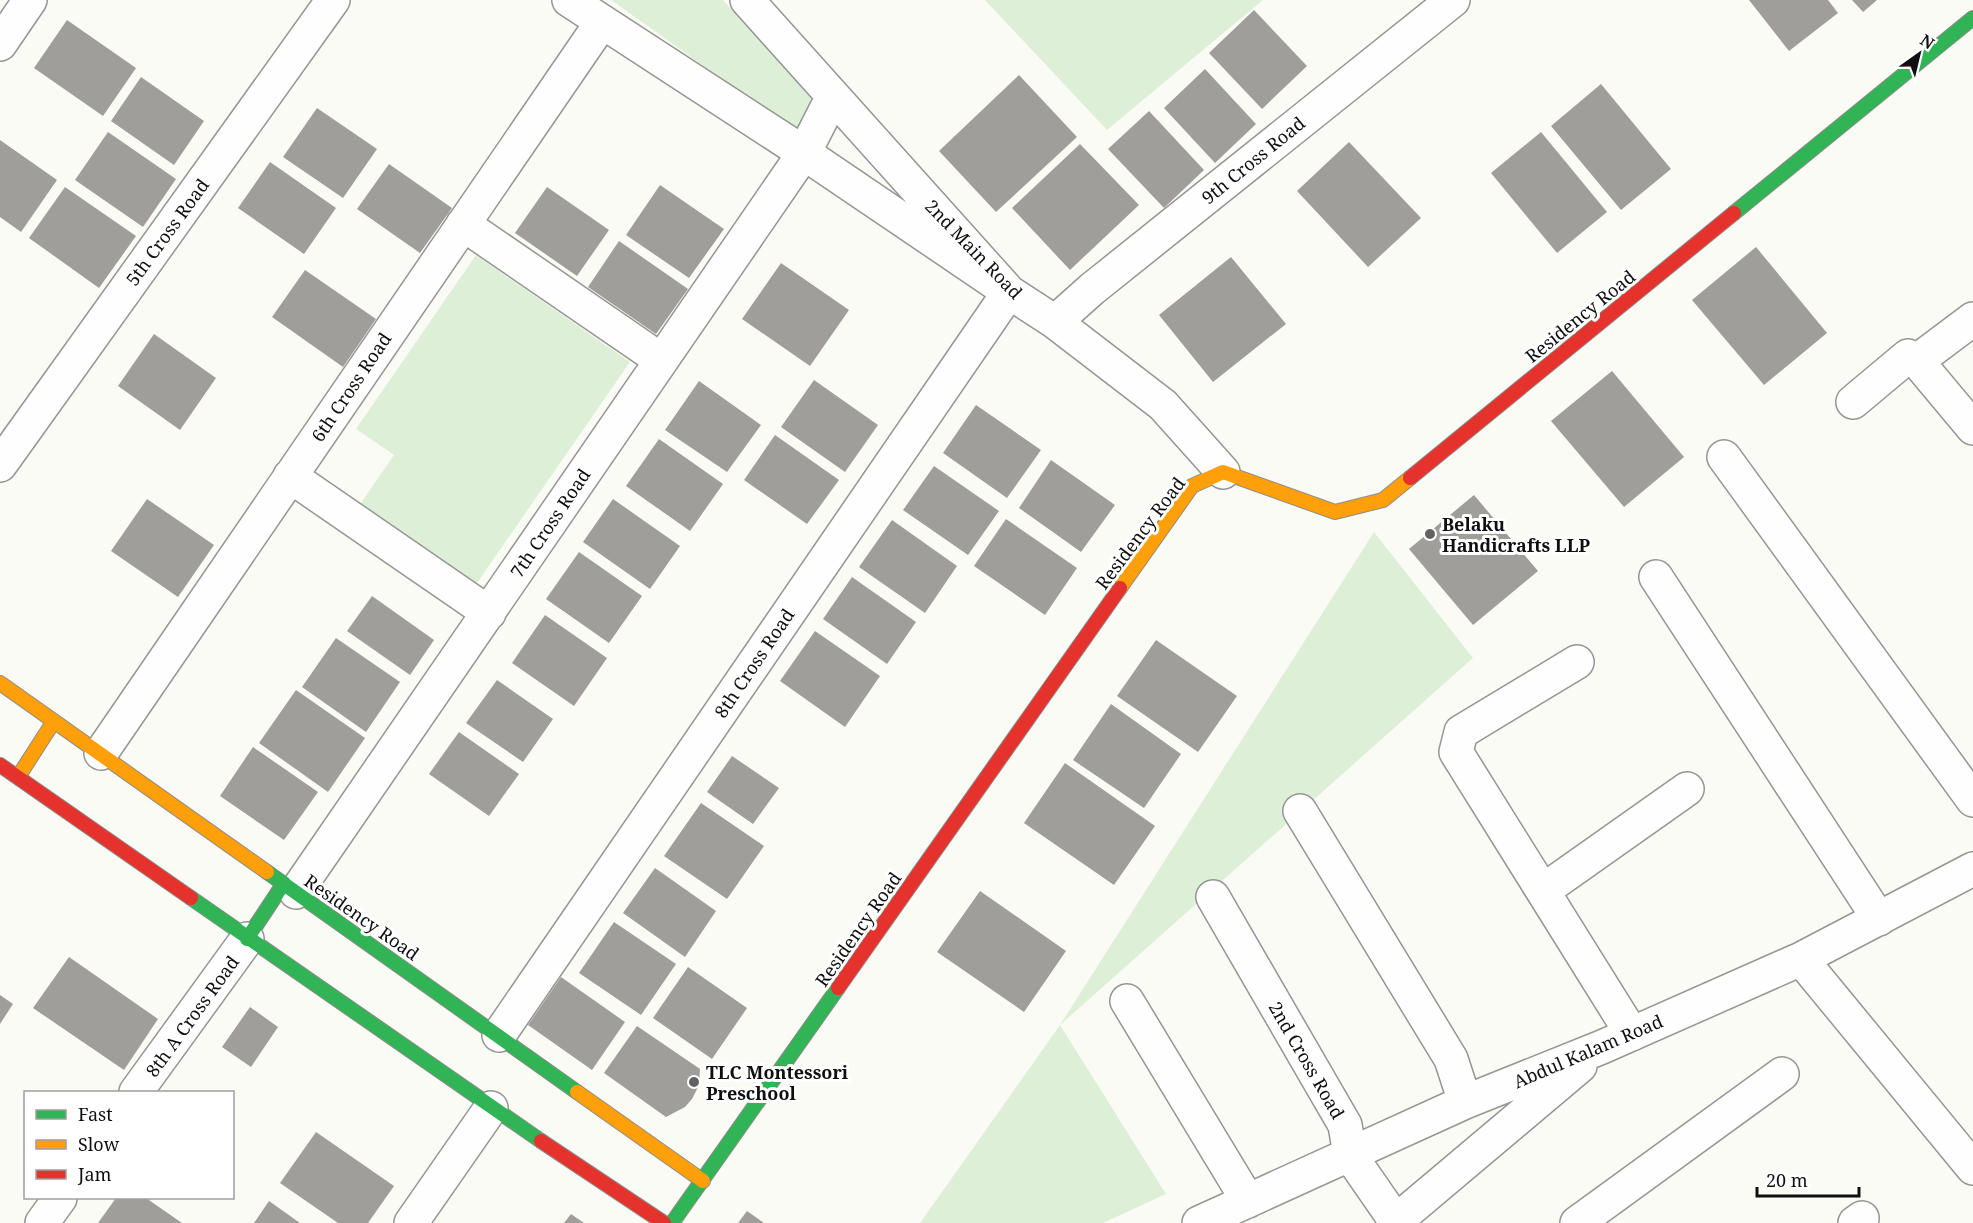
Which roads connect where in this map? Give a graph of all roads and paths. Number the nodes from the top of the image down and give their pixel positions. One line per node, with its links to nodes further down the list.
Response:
1 (30, 0): 8 (street)
2 (333, 0): 20 (street, 5th Cross Road)
3 (569, 0): 7 (street)
4 (747, 0): 9 (street, 2nd Main Road)
5 (1453, 0): 14 (street, 9th Cross Road)
6 (1973, 18): 21 (street, Residency Road)
7 (602, 22): 10 (street); 11 (street, 6th Cross Road)
8 (0, 44)
9 (833, 96): 10 (street, 7th Cross Road); 12 (street, 2nd Main Road)
10 (804, 153): 12 (street); 15 (street, 7th Cross Road)
11 (463, 224): 15 (street); 22 (street, 6th Cross Road)
12 (1010, 292): 14 (street, 2nd Main Road); 43 (street, 8th Cross Road)
13 (1973, 319): 16 (street)
14 (1055, 322): 21 (street, 2nd Main Road)
15 (662, 360): 24 (street, 7th Cross Road)
16 (1917, 361): 17 (street); 18 (street)
17 (1853, 402)
18 (1973, 428)
19 (1724, 457): 32 (street)
20 (0, 465)
21 (1223, 472): 51 (street, Residency Road)
22 (290, 476): 24 (street); 28 (street, 6th Cross Road)
23 (1656, 577): 38 (street)
24 (489, 613): 35 (street, 7th Cross Road)
25 (1577, 662): 36 (street)
26 (0, 682): 27 (street, Residency Road)
27 (54, 721): 28 (street, Residency Road); 30 (street)
28 (101, 753): 35 (street, Residency Road)
29 (0, 765): 30 (street)
30 (18, 777): 39 (street)
31 (1687, 789): 36 (street)
32 (1973, 800)
33 (1300, 811): 47 (street)
34 (1968, 881): 38 (street, Abdul Kalam Road)
35 (290, 888): 39 (street); 43 (street, Residency Road)
36 (1544, 890): 42 (street)
37 (1213, 897): 49 (street, 2nd Cross Road)
38 (1879, 919): 40 (street, Abdul Kalam Road)
39 (247, 939): 46 (street, 8th A Cross Road); 48 (street)
40 (1801, 959): 42 (street, Abdul Kalam Road); 50 (street)
41 (1127, 1001): 53 (street)
42 (1632, 1034): 44 (street, Abdul Kalam Road)
43 (499, 1035): 51 (street, Residency Road)
44 (1602, 1047): 47 (street, Abdul Kalam Road); 54 (street)
45 (1782, 1074): 60 (street)
46 (137, 1091)
47 (1465, 1102): 49 (street, Abdul Kalam Road)
48 (491, 1108): 56 (street); 57 (street)
49 (1350, 1155): 53 (street, Abdul Kalam Road); 54 (street, 2nd Cross Road)
50 (1973, 1168)
51 (704, 1181): 58 (street, Residency Road)
52 (59, 1199): 55 (street)
53 (1248, 1201): 59 (street, Abdul Kalam Road)
54 (1391, 1220)
55 (42, 1223)
56 (411, 1223)
57 (664, 1223)
58 (672, 1223)
59 (1199, 1223)
60 (1577, 1223)

